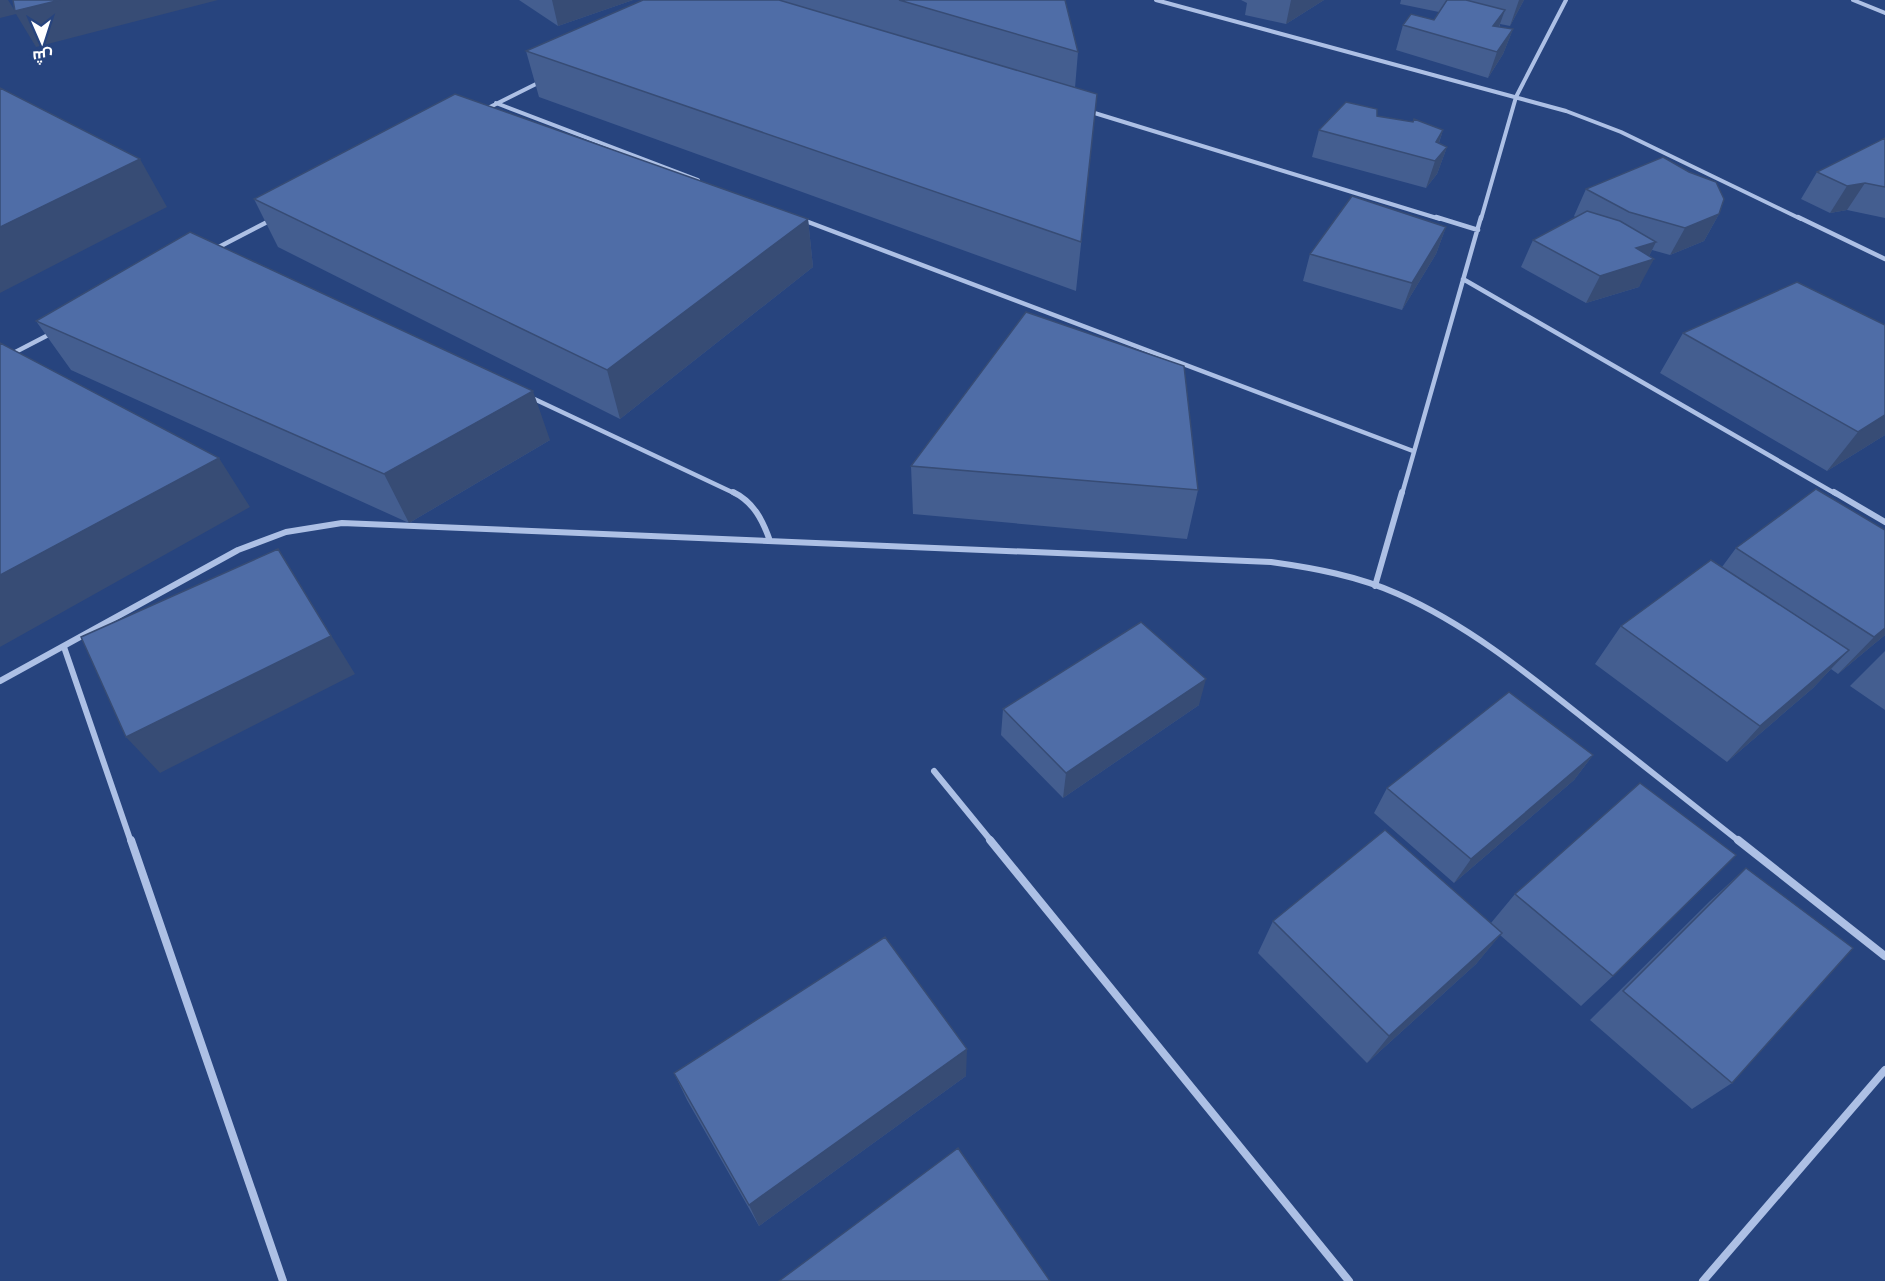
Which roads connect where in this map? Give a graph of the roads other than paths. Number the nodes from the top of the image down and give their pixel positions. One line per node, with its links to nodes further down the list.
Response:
1 (1156, 0): 6 (street)
2 (1566, 0): 6 (street)
3 (1852, 0): 4 (street)
4 (1885, 13)
5 (550, 78): 7 (street)
6 (1516, 97): 13 (street); 15 (street)
7 (496, 103): 9 (street); 10 (street)
8 (1078, 108): 13 (street)
9 (476, 114)
10 (709, 184)
11 (277, 217): 14 (street)
12 (798, 218): 20 (street)
13 (1478, 230): 16 (street)
14 (225, 255)
15 (1885, 259)
16 (1463, 279): 20 (street); 21 (street)
17 (61, 329): 18 (street)
18 (0, 360)
19 (526, 395): 22 (street)
20 (1413, 452): 23 (street)
21 (1885, 522)
22 (770, 541): 23 (street); 24 (street)
23 (1375, 586): 27 (street)
24 (64, 646): 25 (street); 29 (street)
25 (0, 681)
26 (934, 771): 30 (street)
27 (1885, 956)
28 (1885, 1070): 31 (street)
29 (283, 1281)
30 (1349, 1281)
31 (1704, 1281)

